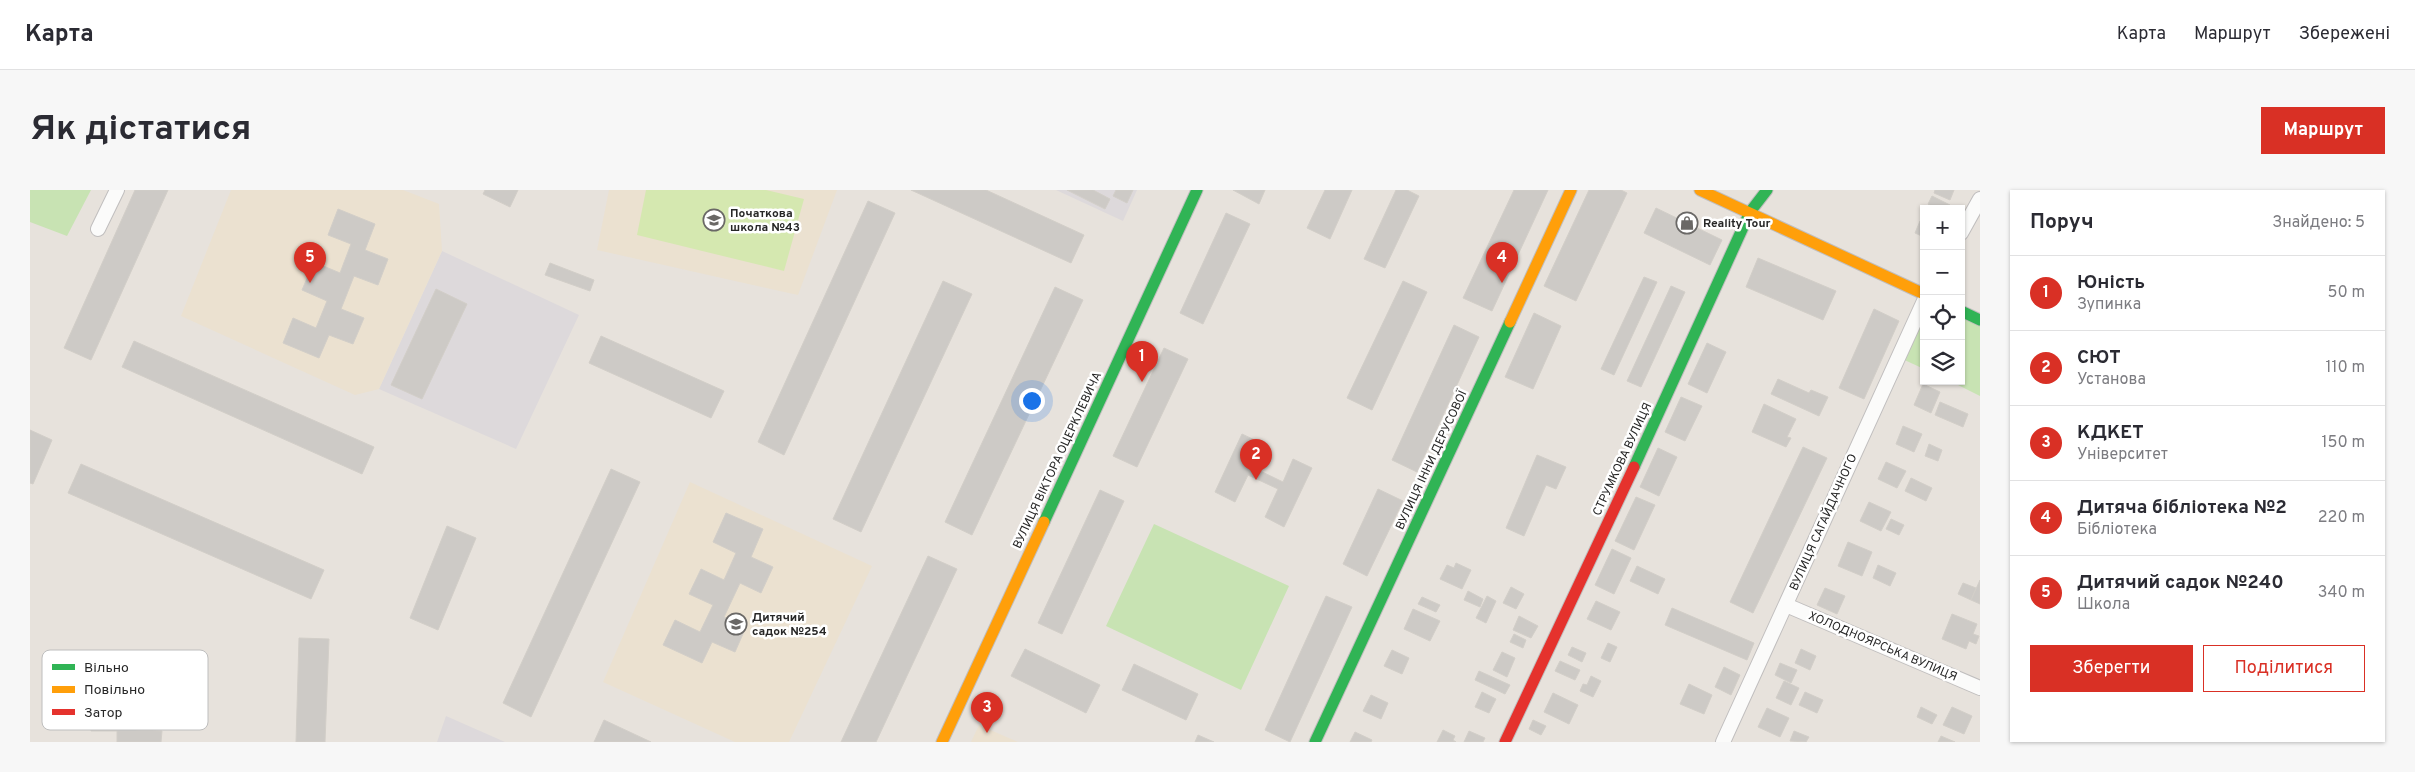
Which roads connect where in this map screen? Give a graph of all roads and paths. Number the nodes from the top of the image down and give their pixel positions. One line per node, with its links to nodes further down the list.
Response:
1 (117, 190): 9 (street)
2 (1197, 190): 16 (street, ВУЛИЦЯ ВІКТОРА ОЦЕРКЛЕВИЧА)
3 (1571, 190): 17 (street, ВУЛИЦЯ ІННИ ДЕРУСОВОЇ)
4 (1700, 190): 7 (street)
5 (1767, 190): 7 (street, СТРУМКОВА ВУЛИЦЯ)
6 (1980, 199): 8 (street)
7 (1750, 212): 10 (street); 18 (street, СТРУМКОВА ВУЛИЦЯ)
8 (1965, 226)
9 (98, 229)
10 (1920, 292)
11 (1920, 311): 14 (street, ВУЛИЦЯ САГАЙДАЧНОГО)
12 (1965, 313): 13 (street)
13 (1980, 320)
14 (1786, 605): 15 (street, ХОЛОДНОЯРСЬКА ВУЛИЦЯ); 19 (street, ВУЛИЦЯ САГАЙДАЧНОГО)
15 (1980, 688)
16 (942, 742)
17 (1315, 742)
18 (1505, 742)
19 (1723, 742)

